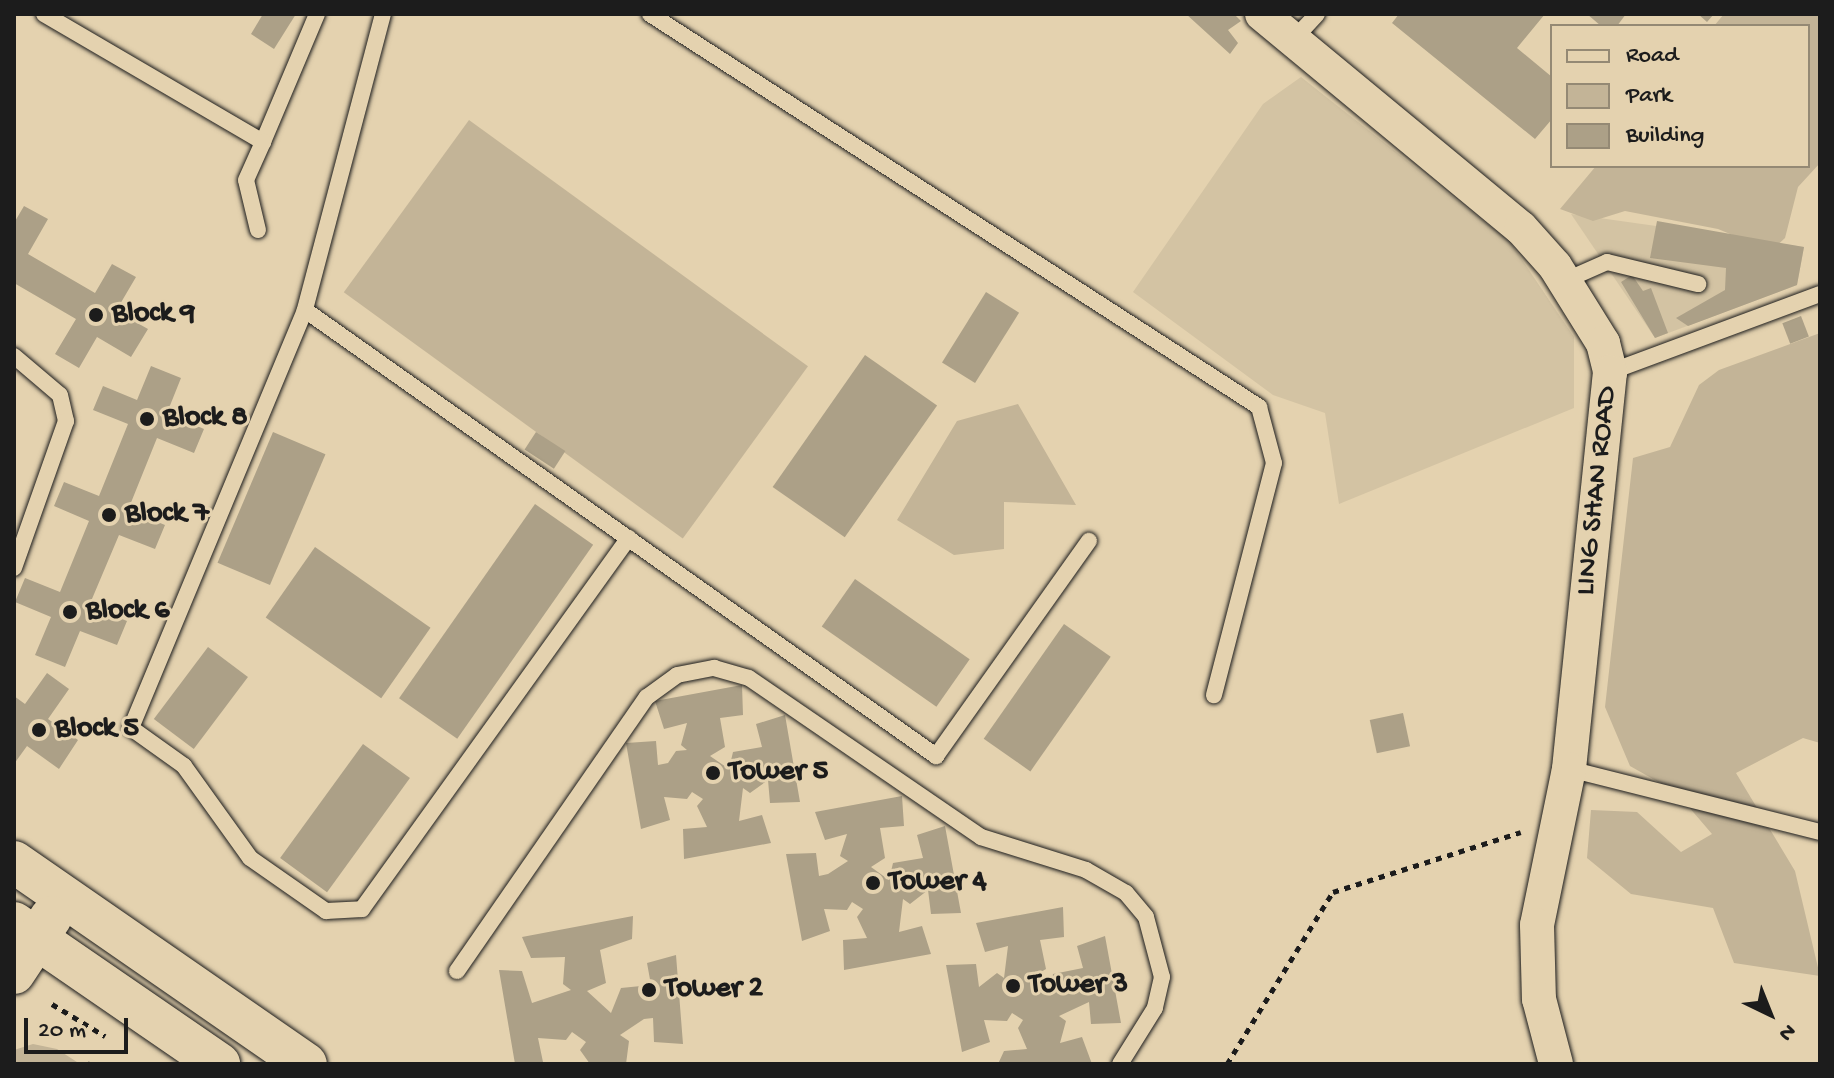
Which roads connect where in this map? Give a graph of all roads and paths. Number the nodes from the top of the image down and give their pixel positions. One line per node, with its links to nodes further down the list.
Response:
1 (44, 14): 8 (lane)
2 (317, 14): 8 (lane)
3 (383, 14): 13 (lane)
4 (650, 14): 19 (lane)
5 (1262, 14): 7 (street, LING SHAN ROAD)
6 (1317, 14): 7 (lane)
7 (1293, 40): 10 (street, LING SHAN ROAD)
8 (263, 142): 9 (lane)
9 (258, 230)
10 (1564, 281): 11 (lane); 15 (street, LING SHAN ROAD)
11 (1698, 284)
12 (1820, 294): 15 (lane)
13 (305, 310): 16 (lane); 16 (lane)
14 (14, 356): 18 (lane)
15 (1610, 372): 20 (street, LING SHAN ROAD)
16 (629, 538): 17 (lane)
17 (1089, 541)
18 (14, 568)
19 (1214, 695)
20 (1569, 769): 21 (street, LING SHAN ROAD); 22 (lane)
21 (1560, 819): 33 (path); 34 (street, LING SHAN ROAD)
22 (1820, 832)
23 (18, 874): 24 (street)
24 (65, 897): 25 (street); 31 (street)
25 (26, 931): 27 (street); 30 (street)
26 (457, 971): 32 (lane)
27 (14, 973)
28 (52, 1004): 29 (path)
29 (115, 1043)
30 (219, 1064)
31 (306, 1064)
32 (1120, 1064)
33 (1227, 1064)
34 (1556, 1064)

